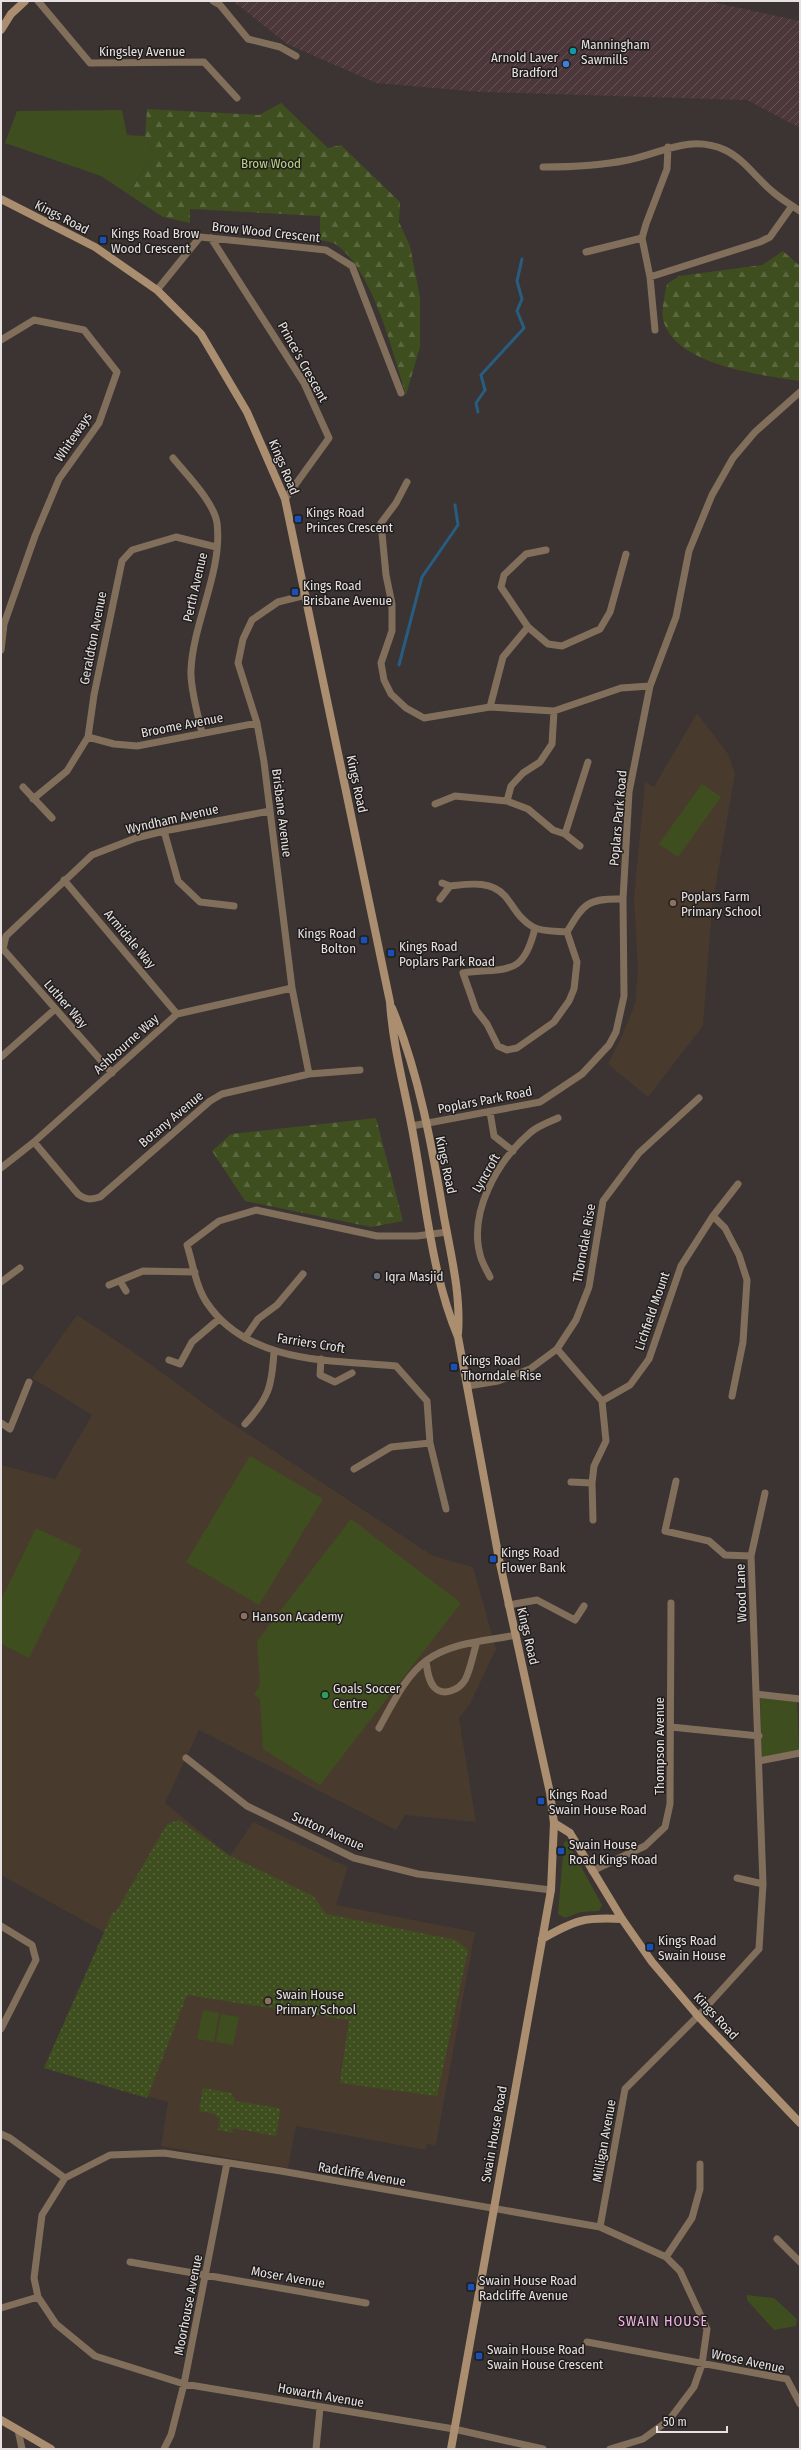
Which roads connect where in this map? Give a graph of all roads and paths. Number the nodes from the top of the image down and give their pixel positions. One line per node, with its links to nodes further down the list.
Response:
1 (25, 1): 4 (street)
2 (38, 1): 6 (street, Kingsley Avenue)
3 (213, 1): 5 (street)
4 (1, 30)
5 (296, 56)
6 (237, 98)
7 (668, 147): 8 (street); 11 (street); 15 (street)
8 (543, 167)
9 (1, 199): 12 (street, Kings Road)
10 (1, 205): 12 (street, Kings Road)
11 (792, 206): 13 (street); 17 (street)
12 (21, 210): 18 (street, Kings Road)
13 (800, 212)
14 (211, 238): 18 (street, Brow Wood Crescent); 22 (street, Brow Wood Crescent); 25 (street, Prince's Crescent)
15 (642, 238): 16 (street); 17 (street)
16 (586, 252)
17 (650, 278): 19 (street)
18 (157, 290): 25 (street, Kings Road)
19 (655, 330)
20 (1, 340): 30 (street, Whiteways)
21 (800, 392): 33 (street, Poplars Park Road)
22 (401, 393)
23 (173, 458): 26 (street, Perth Avenue)
24 (406, 482): 34 (street)
25 (285, 499): 29 (street, Kings Road)
26 (216, 547): 37 (street, Perth Avenue); 38 (street, Geraldton Avenue)
27 (546, 550): 31 (street)
28 (626, 554): 31 (street)
29 (306, 595): 36 (street, Brisbane Avenue); 59 (street, Kings Road)
30 (3, 623): 32 (street, Whiteways)
31 (528, 627): 34 (street)
32 (1, 650)
33 (650, 686): 35 (street); 53 (street, Poplars Park Road)
34 (490, 707): 35 (street)
35 (554, 711): 42 (street)
36 (257, 723): 37 (street, Broome Avenue); 44 (street, Brisbane Avenue)
37 (202, 733): 38 (street, Broome Avenue)
38 (88, 737): 41 (street, Geraldton Avenue)
39 (588, 762): 47 (street)
40 (23, 787): 41 (street)
41 (33, 799): 45 (street)
42 (507, 801): 43 (street); 47 (street)
43 (435, 804)
44 (270, 810): 46 (street, Wyndham Avenue); 58 (street, Brisbane Avenue)
45 (52, 818)
46 (164, 831): 49 (street, Wyndham Avenue); 54 (street)
47 (565, 834): 48 (street)
48 (580, 846)
49 (64, 880): 57 (street, Wyndham Avenue); 61 (street, Armidale Way)
50 (442, 883): 51 (street)
51 (450, 886): 52 (street); 55 (street)
52 (440, 899)
53 (623, 899): 56 (street); 67 (street, Poplars Park Road)
54 (234, 906)
55 (535, 928): 56 (street); 56 (street)
56 (566, 932)
57 (2, 949): 60 (street, Luther Way)
58 (292, 988): 61 (street, Ashbourne Way); 65 (street, Brisbane Avenue)
59 (390, 1002): 69 (street, Kings Road); 70 (street, Kings Road)
60 (54, 1010): 62 (street); 64 (street, Luther Way)
61 (177, 1014): 64 (street, Ashbourne Way)
62 (1, 1057)
63 (360, 1070): 65 (street, Botany Avenue)
64 (112, 1073): 71 (street, Ashbourne Way)
65 (309, 1074): 71 (street, Botany Avenue)
66 (699, 1098): 89 (street, Thorndale Rise)
67 (490, 1112): 69 (street, Poplars Park Road); 72 (street, Lyncroft)
68 (558, 1118): 72 (street, Lyncroft)
69 (425, 1123): 70 (street, Poplars Park Road); 76 (street, Kings Road)
70 (412, 1126): 77 (street, Kings Road)
71 (34, 1142): 73 (street, Ashbourne Way)
72 (513, 1151): 81 (street, Lyncroft)
73 (1, 1168)
74 (738, 1184): 75 (street, Lichfield Mount)
75 (713, 1216): 96 (street); 97 (street, Lichfield Mount)
76 (447, 1232): 77 (street); 87 (street, Kings Road)
77 (431, 1235): 79 (street, Farriers Croft); 87 (street, Kings Road)
78 (20, 1268): 83 (street)
79 (195, 1272): 82 (street); 86 (street, Farriers Croft)
80 (303, 1274): 88 (street)
81 (490, 1277)
82 (120, 1281): 84 (street); 85 (street)
83 (1, 1282)
84 (108, 1285)
85 (126, 1291)
86 (220, 1319): 88 (street, Farriers Croft); 92 (street)
87 (458, 1337): 95 (street, Kings Road)
88 (245, 1338): 90 (street, Farriers Croft)
89 (557, 1349): 95 (street, Thorndale Rise); 97 (street)
90 (274, 1352): 91 (street, Farriers Croft); 99 (street)
91 (321, 1358): 93 (street); 100 (street, Farriers Croft)
92 (169, 1360)
93 (352, 1373)
94 (28, 1382): 98 (street)
95 (468, 1386): 110 (street, Kings Road)
96 (732, 1396)
97 (602, 1401): 104 (street)
98 (1, 1423)
99 (245, 1424)
100 (430, 1443): 101 (street); 106 (street, Farriers Croft)
101 (354, 1469)
102 (676, 1481): 108 (street)
103 (571, 1482): 104 (street)
104 (592, 1483): 107 (street)
105 (765, 1493): 108 (street, Wood Lane)
106 (446, 1510)
107 (593, 1520)
108 (751, 1556): 115 (street, Wood Lane)
109 (671, 1603): 117 (street, Thompson Avenue)
110 (508, 1605): 111 (street); 112 (street, Kings Road)
111 (584, 1606)
112 (516, 1636): 113 (street); 123 (street, Kings Road)
113 (477, 1642): 114 (street); 114 (street)
114 (426, 1661): 118 (street)
115 (756, 1694): 116 (street); 119 (street, Wood Lane)
116 (800, 1699)
117 (671, 1727): 119 (street); 124 (street, Thompson Avenue)
118 (379, 1728)
119 (759, 1736): 122 (street, Wood Lane)
120 (800, 1753): 122 (street)
121 (186, 1758): 127 (street, Sutton Avenue)
122 (759, 1761): 126 (street, Wood Lane)
123 (554, 1823): 124 (street, Kings Road); 127 (street, Swain House Road)
124 (592, 1871): 128 (street, Kings Road)
125 (737, 1878): 126 (street)
126 (763, 1884): 131 (street, Wood Lane)
127 (551, 1890): 130 (street, Swain House Road)
128 (622, 1919): 130 (street); 131 (street, Kings Road)
129 (1, 1926): 132 (street)
130 (542, 1939): 138 (street, Swain House Road)
131 (698, 2016): 133 (street, Kings Road); 139 (street, Milligan Avenue)
132 (1, 2029)
133 (800, 2124)
134 (1, 2134): 137 (street)
135 (227, 2163): 137 (street, Radcliffe Avenue); 138 (street, Radcliffe Avenue); 144 (street, Moorhouse Avenue)
136 (700, 2164): 141 (street)
137 (65, 2178): 145 (street)
138 (494, 2208): 139 (street, Radcliffe Avenue); 154 (street, Swain House Road)
139 (600, 2228): 141 (street, Radcliffe Avenue)
140 (777, 2239): 143 (street)
141 (666, 2257): 149 (street)
142 (130, 2262): 144 (street, Moser Avenue)
143 (800, 2262)
144 (206, 2275): 146 (street, Moser Avenue); 150 (street, Moorhouse Avenue)
145 (38, 2297): 147 (street); 150 (street, Howarth Avenue)
146 (366, 2303)
147 (1, 2308)
148 (587, 2342): 149 (street)
149 (702, 2364): 151 (street, Wrose Avenue); 162 (street)
150 (184, 2384): 152 (street, Howarth Avenue); 158 (street, Moorhouse Avenue)
151 (800, 2404)
152 (320, 2408): 154 (street, Howarth Avenue); 159 (street)
153 (1, 2420): 155 (street)
154 (454, 2429): 160 (street, Swain House Road); 161 (street, Howarth Avenue)
155 (18, 2430): 156 (street); 157 (street)
156 (22, 2449)
157 (51, 2449)
158 (164, 2449)
159 (316, 2449)
160 (451, 2449)
161 (544, 2449)
162 (610, 2449)

